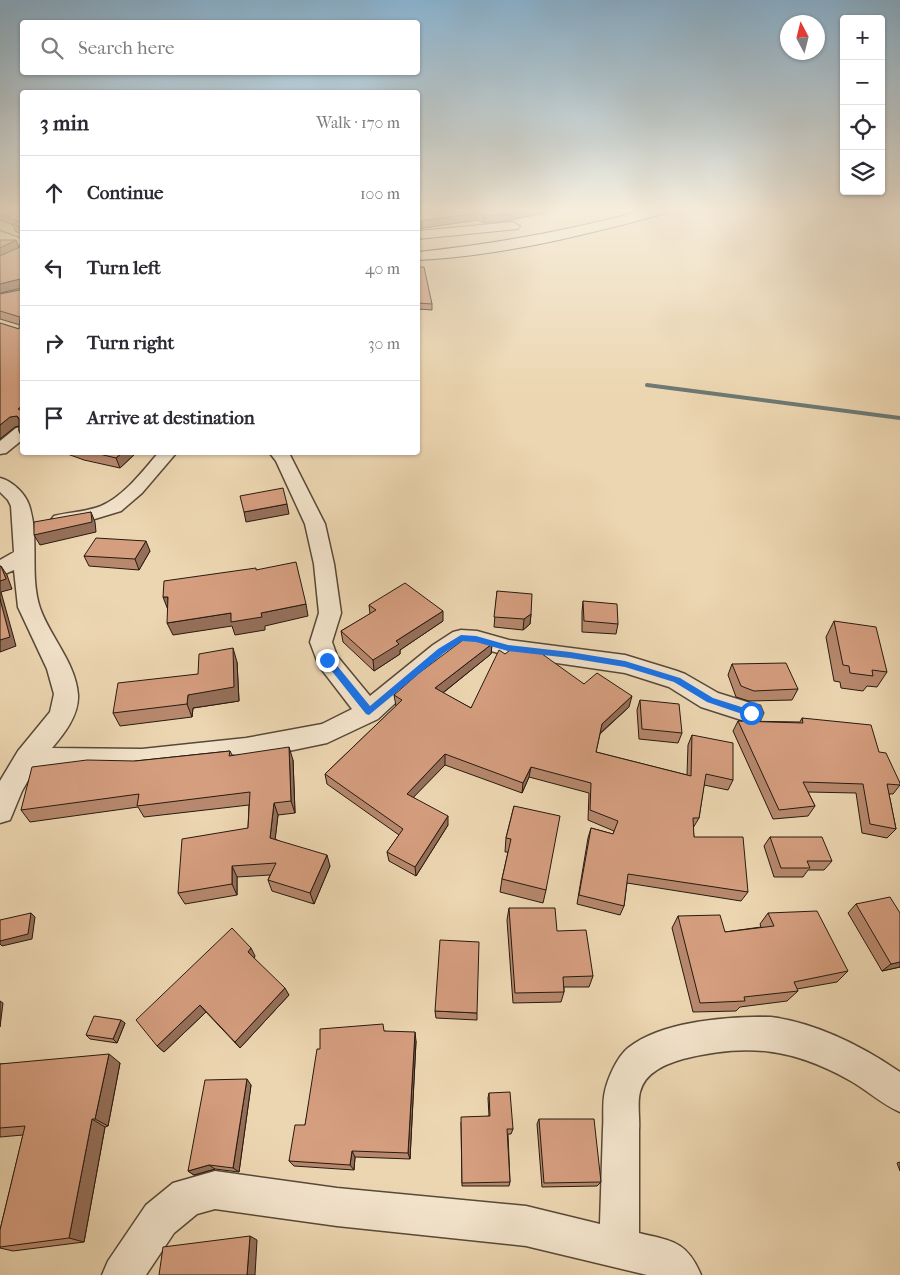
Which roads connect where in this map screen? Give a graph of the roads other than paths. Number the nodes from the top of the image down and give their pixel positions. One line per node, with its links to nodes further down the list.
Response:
1 (20, 434): 2 (street)
2 (0, 449)
3 (166, 455): 6 (street)
4 (281, 455): 9 (street)
5 (0, 483): 6 (street)
6 (22, 527): 7 (street)
7 (23, 556): 8 (street); 11 (street)
8 (0, 569)
9 (369, 712): 10 (street); 11 (street)
10 (751, 713)
11 (27, 759): 12 (street)
12 (0, 811)
13 (900, 1094): 14 (street)
14 (619, 1248): 15 (street); 16 (street)
15 (122, 1275)
16 (680, 1275)

